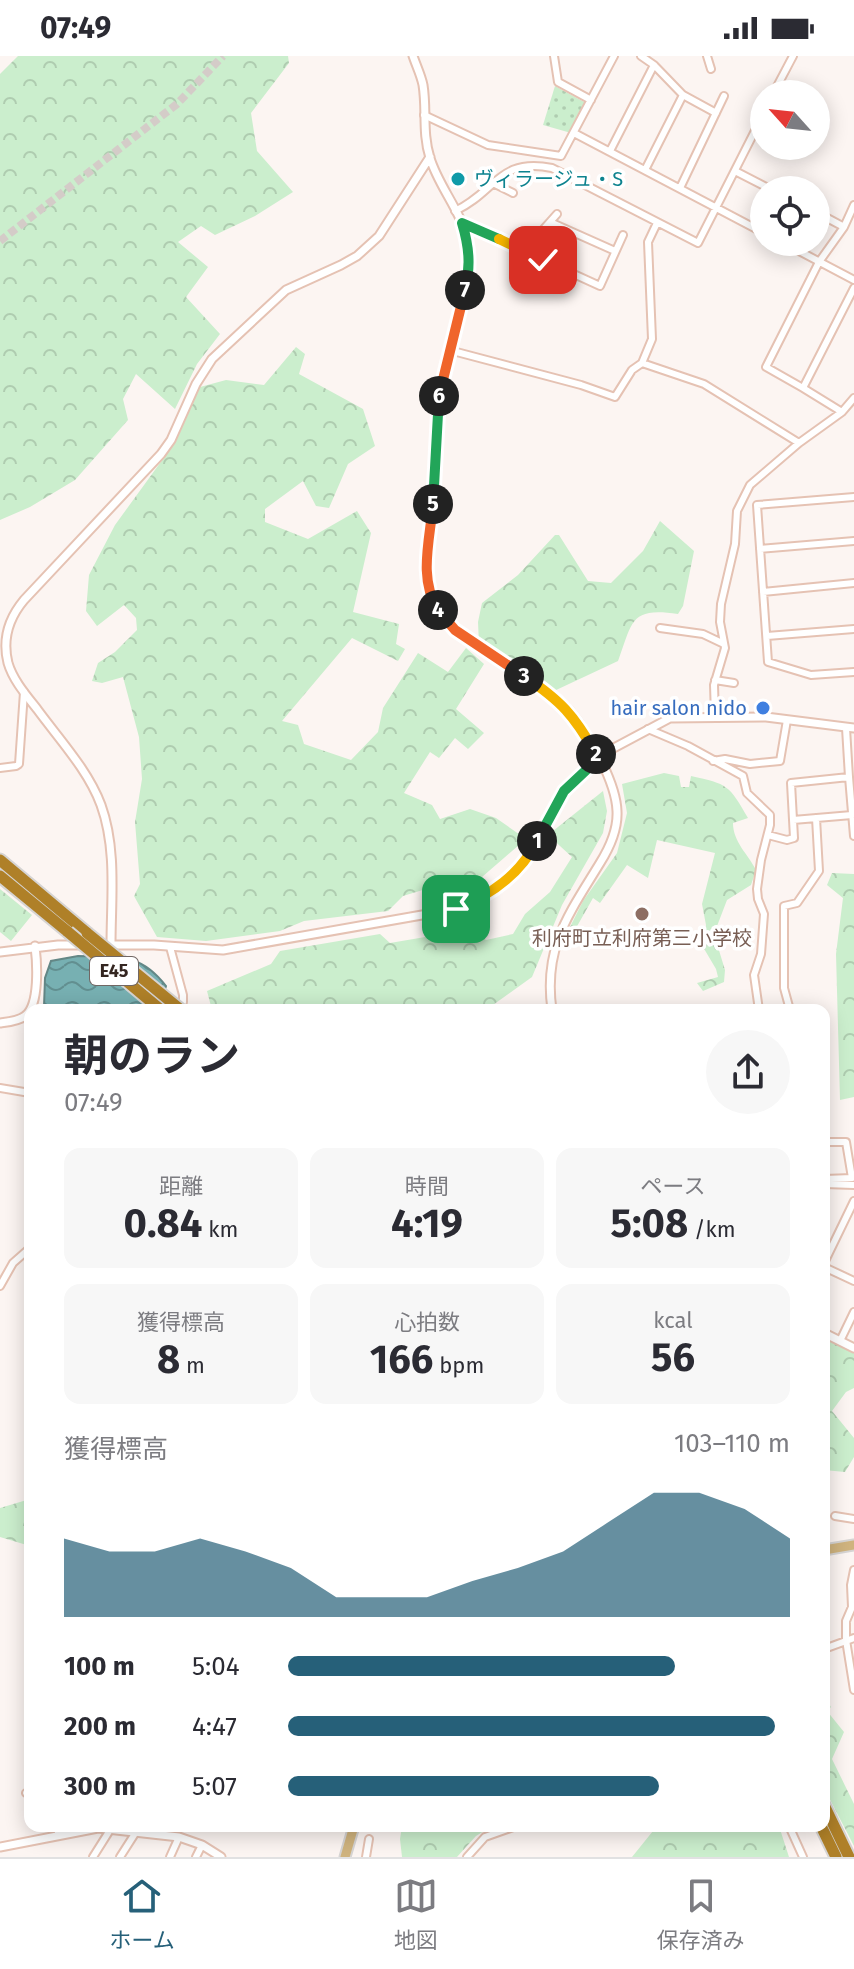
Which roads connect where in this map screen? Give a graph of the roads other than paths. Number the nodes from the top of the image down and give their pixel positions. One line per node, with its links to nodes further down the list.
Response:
1 (413, 56): 15 (street)
2 (554, 56): 13 (street)
3 (603, 56): 7 (street)
4 (641, 56): 8 (street)
5 (707, 56): 9 (street)
6 (793, 56): 10 (street)
7 (613, 58): 13 (street)
8 (654, 65): 11 (street); 18 (street)
9 (711, 69)
10 (780, 80)
11 (683, 95): 14 (street); 20 (street)
12 (724, 96): 14 (street)
13 (591, 100): 16 (street)
14 (716, 113): 24 (street)
15 (424, 115): 16 (street); 19 (street)
16 (574, 133): 18 (street)
17 (750, 141): 21 (street)
18 (610, 151): 20 (street)
19 (430, 157): 28 (street); 62 (street)
20 (645, 170): 24 (street)
21 (735, 171): 22 (street); 27 (street)
22 (750, 179)
23 (493, 183): 25 (street); 28 (street); 33 (street)
24 (680, 188): 27 (street)
25 (513, 193)
26 (854, 205): 35 (street)
27 (716, 207): 33 (street); 34 (street)
28 (455, 211): 32 (street)
29 (557, 214): 31 (street)
30 (830, 220): 35 (street)
31 (550, 222): 37 (street); 38 (street)
32 (462, 223): 37 (street); 43 (street)
33 (657, 223): 44 (street)
34 (750, 225)
35 (844, 227): 40 (street)
36 (623, 235): 38 (street)
37 (524, 251): 38 (street)
38 (615, 251)
39 (808, 256): 40 (street)
40 (819, 262): 41 (street); 45 (street)
41 (854, 280)
42 (854, 288): 45 (street)
43 (449, 350): 44 (street); 67 (street)
44 (642, 363): 49 (street)
45 (803, 388): 48 (street)
46 (854, 398): 47 (street)
47 (851, 408): 48 (street)
48 (842, 412): 49 (street)
49 (799, 443): 58 (street)
50 (854, 497): 52 (street)
51 (854, 541): 52 (street)
52 (760, 549): 54 (street)
53 (854, 583): 54 (street)
54 (763, 592): 57 (street)
55 (660, 628): 58 (street)
56 (854, 629): 57 (street)
57 (767, 636): 59 (street)
58 (724, 644): 60 (street)
59 (854, 672)
60 (715, 680): 61 (street); 63 (street)
61 (734, 683)
62 (24, 692): 69 (street); 79 (street)
63 (715, 716): 64 (street); 66 (street)
64 (787, 720): 65 (street); 68 (street)
65 (850, 728): 70 (street)
66 (648, 729): 67 (street); 68 (street)
67 (599, 758): 81 (street); 87 (street)
68 (713, 761): 75 (street)
69 (0, 768)
70 (849, 777): 71 (street); 74 (street)
71 (852, 798): 72 (street)
72 (852, 815): 73 (street); 76 (street)
73 (816, 818): 74 (street); 89 (street)
74 (793, 820): 75 (street)
75 (768, 835): 88 (street)
76 (854, 836)
77 (0, 860): 85 (highway, E45, bridge)
78 (0, 876): 84 (highway, E45, bridge)
79 (111, 945): 80 (street); 81 (street)
80 (35, 946): 82 (street); 83 (street)
81 (170, 947): 86 (street)
82 (0, 952)
83 (31, 1004)
84 (154, 1004)
85 (172, 1004)
86 (182, 1004)
87 (552, 1004)
88 (758, 1004)
89 (788, 1004)
90 (24, 1016): 91 (street)
91 (0, 1023)
92 (0, 1088): 93 (street)
93 (24, 1092)
94 (830, 1142): 95 (street)
95 (830, 1181)
96 (830, 1183): 97 (street)
97 (854, 1185)
98 (854, 1201): 99 (street)
99 (830, 1252)
100 (24, 1253): 103 (street)
101 (830, 1268): 102 (street)
102 (854, 1281)
103 (0, 1286)
104 (854, 1312): 106 (street)
105 (830, 1336): 106 (street)
106 (840, 1341): 107 (street)
107 (854, 1348)
108 (835, 1516): 109 (street)
109 (854, 1519)
110 (854, 1545): 111 (main road)
111 (830, 1549)
112 (854, 1560): 113 (street)
113 (854, 1570): 114 (street)
114 (850, 1639): 115 (street); 116 (street)
115 (830, 1647)
116 (854, 1683): 117 (street)
117 (854, 1690)
118 (51, 1832): 130 (street)
119 (109, 1832): 131 (street)
120 (136, 1832): 132 (street)
121 (162, 1832): 127 (street)
122 (352, 1832): 136 (main road)
123 (499, 1832): 138 (street)
124 (792, 1832): 139 (street)
125 (828, 1832): 140 (highway)
126 (829, 1832): 141 (highway)
127 (179, 1837): 129 (street); 133 (street)
128 (369, 1839): 137 (street)
129 (202, 1845): 134 (street); 135 (street)
130 (0, 1847)
131 (93, 1857)
132 (120, 1857)
133 (170, 1857)
134 (196, 1857)
135 (221, 1857)
136 (345, 1857)
137 (366, 1857)
138 (467, 1857)
139 (803, 1857)
140 (835, 1857)
141 (850, 1857)

